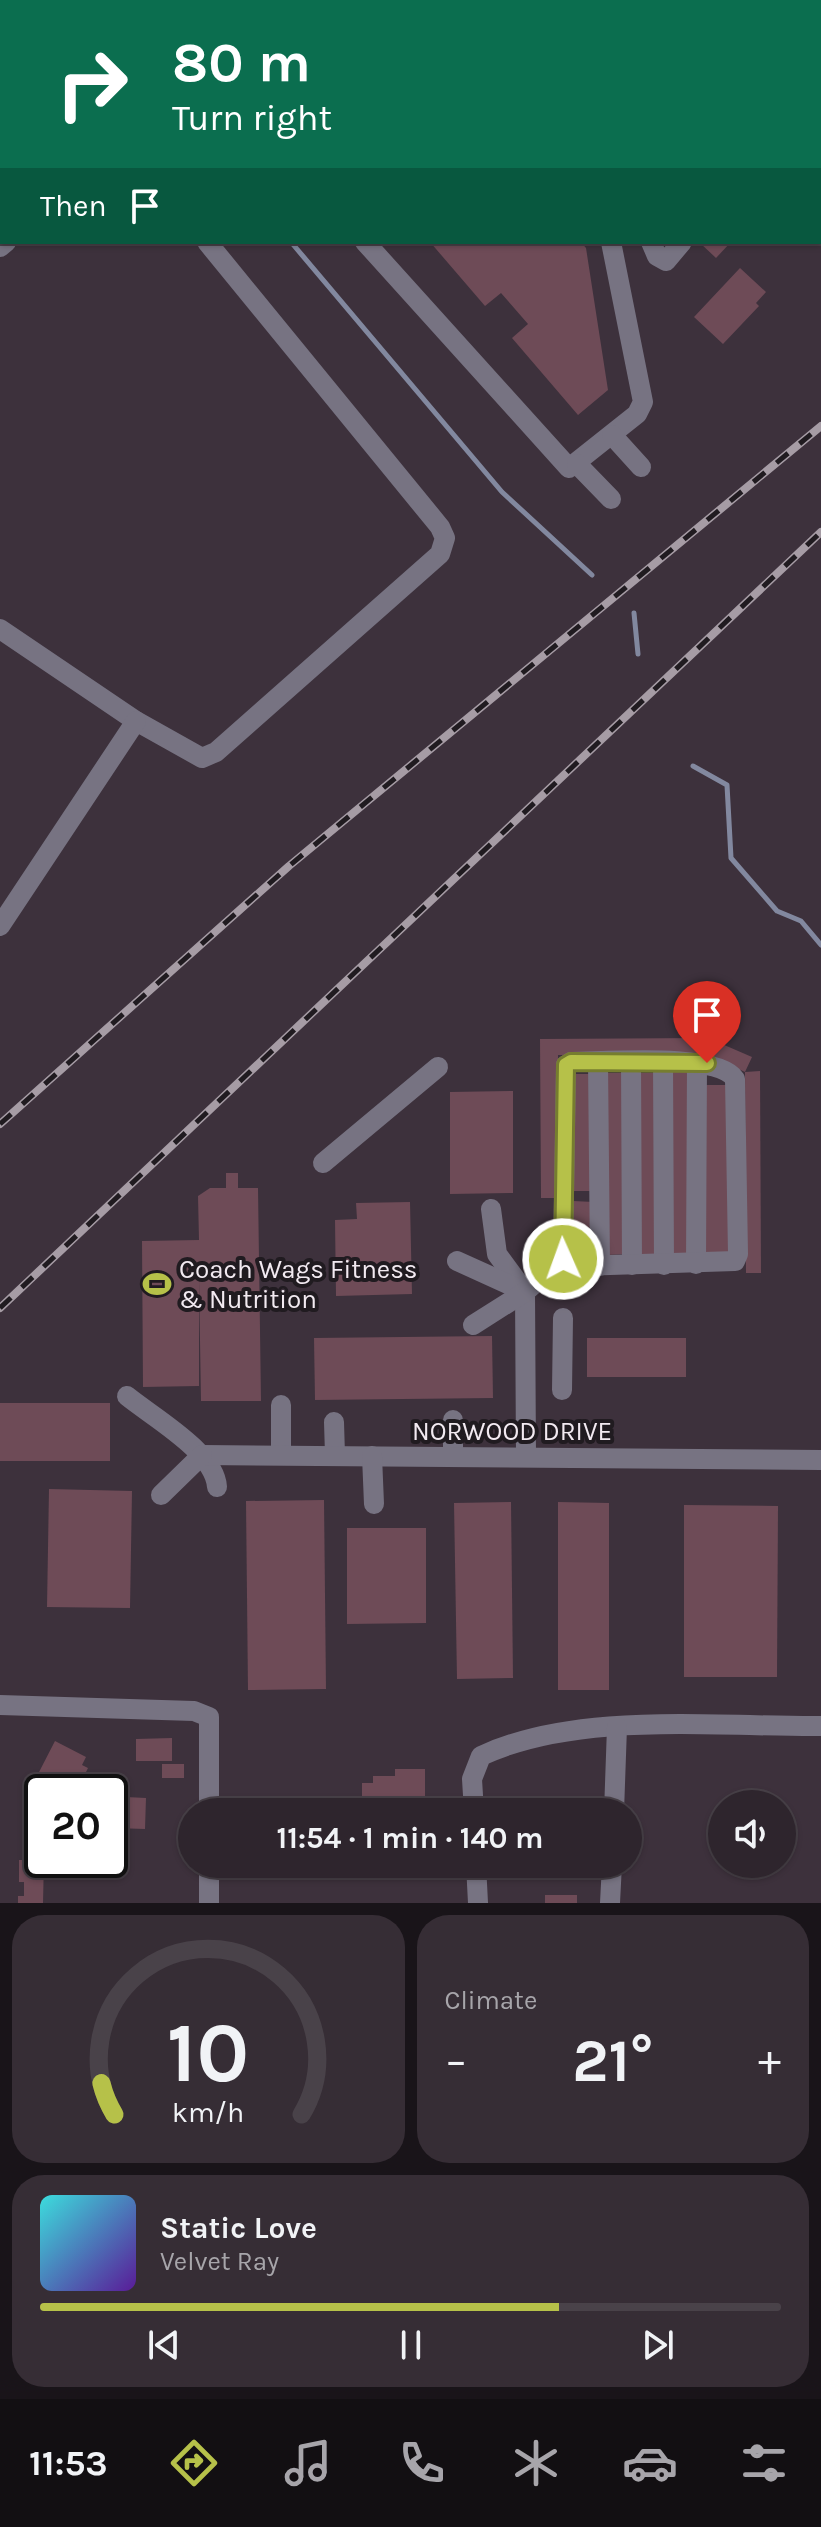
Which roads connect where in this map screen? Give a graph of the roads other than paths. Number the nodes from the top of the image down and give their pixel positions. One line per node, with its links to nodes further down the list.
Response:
1 (209, 244): 11 (street)
2 (367, 244): 7 (street)
3 (611, 244): 6 (street)
4 (652, 244): 5 (street)
5 (680, 244)
6 (612, 435): 7 (street); 8 (street)
7 (577, 464): 9 (street)
8 (641, 467)
9 (611, 499)
10 (0, 629): 11 (street)
11 (136, 721): 12 (street)
12 (0, 926)
13 (598, 1062): 14 (street); 20 (street); 25 (street)
14 (631, 1062): 15 (street); 23 (street)
15 (663, 1062): 16 (street); 24 (street)
16 (697, 1063): 22 (street); 22 (street)
17 (438, 1067): 18 (street)
18 (323, 1163)
19 (491, 1209): 26 (street)
20 (563, 1259): 25 (street); 26 (street)
21 (457, 1261): 26 (street)
22 (696, 1264): 24 (street)
23 (632, 1265): 24 (street); 25 (street)
24 (664, 1265)
25 (600, 1266)
26 (525, 1292): 28 (street); 39 (street)
27 (563, 1318): 29 (street)
28 (473, 1325)
29 (562, 1390)
30 (127, 1396): 34 (street)
31 (281, 1405): 35 (street)
32 (453, 1420): 38 (street)
33 (334, 1422): 36 (street)
34 (202, 1455): 35 (street, NORWOOD DRIVE); 41 (street); 42 (street)
35 (281, 1455): 36 (street, NORWOOD DRIVE)
36 (335, 1455): 37 (street, NORWOOD DRIVE)
37 (372, 1456): 38 (street, NORWOOD DRIVE); 43 (street)
38 (453, 1456): 39 (street, NORWOOD DRIVE)
39 (526, 1457): 40 (street, NORWOOD DRIVE)
40 (821, 1460)
41 (217, 1487)
42 (161, 1495)
43 (374, 1504)
44 (0, 1705): 47 (street)
45 (821, 1726): 46 (street)
46 (617, 1727): 48 (street); 49 (street)
47 (209, 1798)
48 (473, 1798)
49 (614, 1798)
50 (209, 1878): 53 (street)
51 (477, 1878): 54 (street)
52 (611, 1878): 55 (street)
53 (209, 1903)
54 (478, 1903)
55 (610, 1903)

